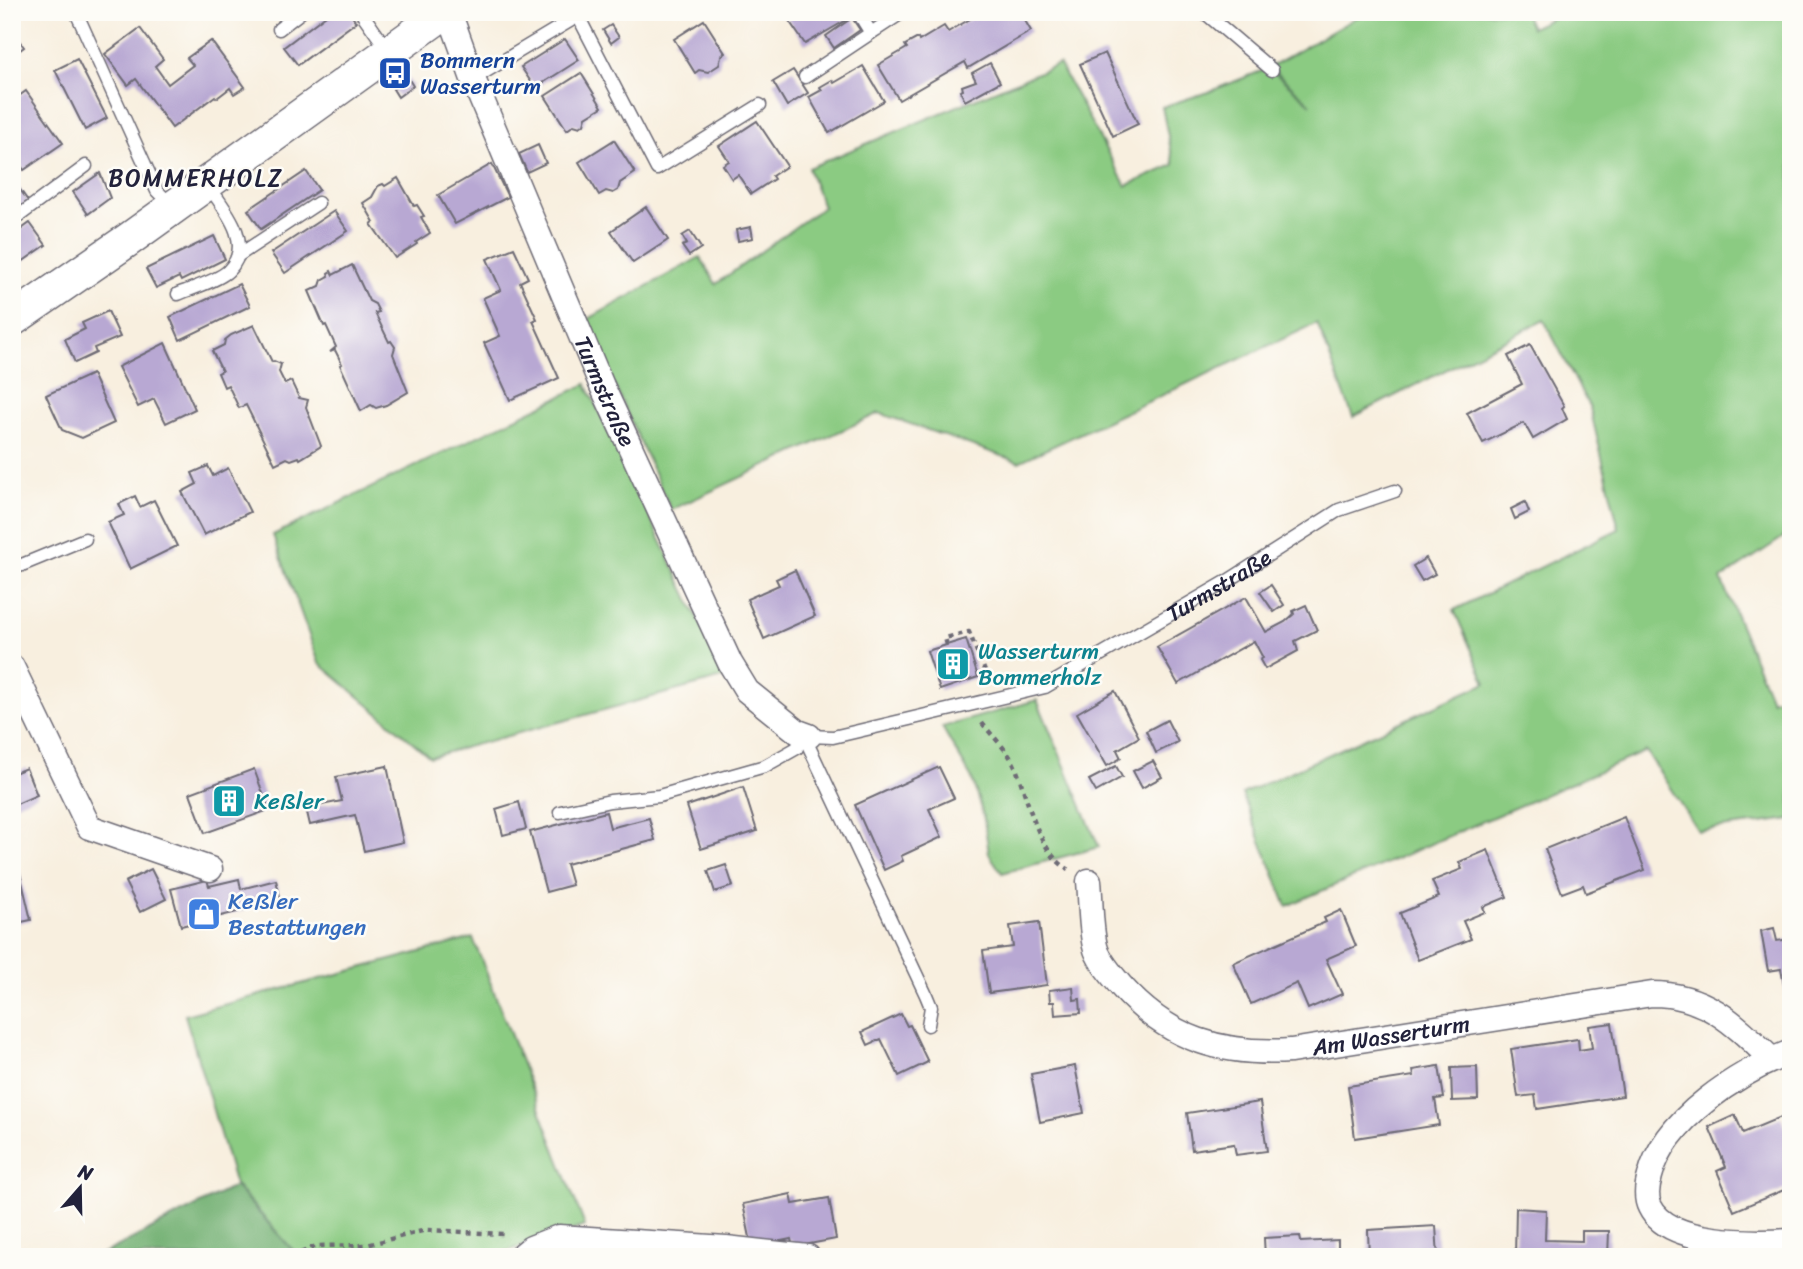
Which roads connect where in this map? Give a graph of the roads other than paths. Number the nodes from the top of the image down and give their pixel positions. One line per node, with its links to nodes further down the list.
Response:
1 (76, 12): 18 (lane)
2 (301, 12): 8 (lane)
3 (362, 12): 10 (lane)
4 (447, 12): 10 (main road); 13 (street, Turmstraße)
5 (858, 12): 9 (lane)
6 (903, 12): 9 (lane)
7 (1204, 12): 11 (lane)
8 (279, 29)
9 (871, 33): 12 (lane)
10 (389, 52): 16 (main road)
11 (1272, 70)
12 (805, 77)
13 (473, 79): 14 (lane); 27 (street, Turmstraße)
14 (760, 105)
15 (86, 166): 19 (lane)
16 (206, 184): 18 (main road); 20 (lane)
17 (318, 203): 20 (lane)
18 (173, 208): 22 (main road)
19 (12, 221)
20 (239, 255): 21 (lane)
21 (178, 294)
22 (12, 320)
23 (1395, 491): 27 (lane, Turmstraße)
24 (85, 539): 25 (lane)
25 (12, 569)
26 (12, 667): 29 (street)
27 (806, 735): 28 (lane); 31 (lane)
28 (560, 812)
29 (210, 869)
30 (1089, 881): 32 (street, Am Wasserturm)
31 (928, 1025)
32 (1781, 1056): 33 (street)
33 (1791, 1241)
34 (525, 1252): 35 (street)
35 (808, 1257)

